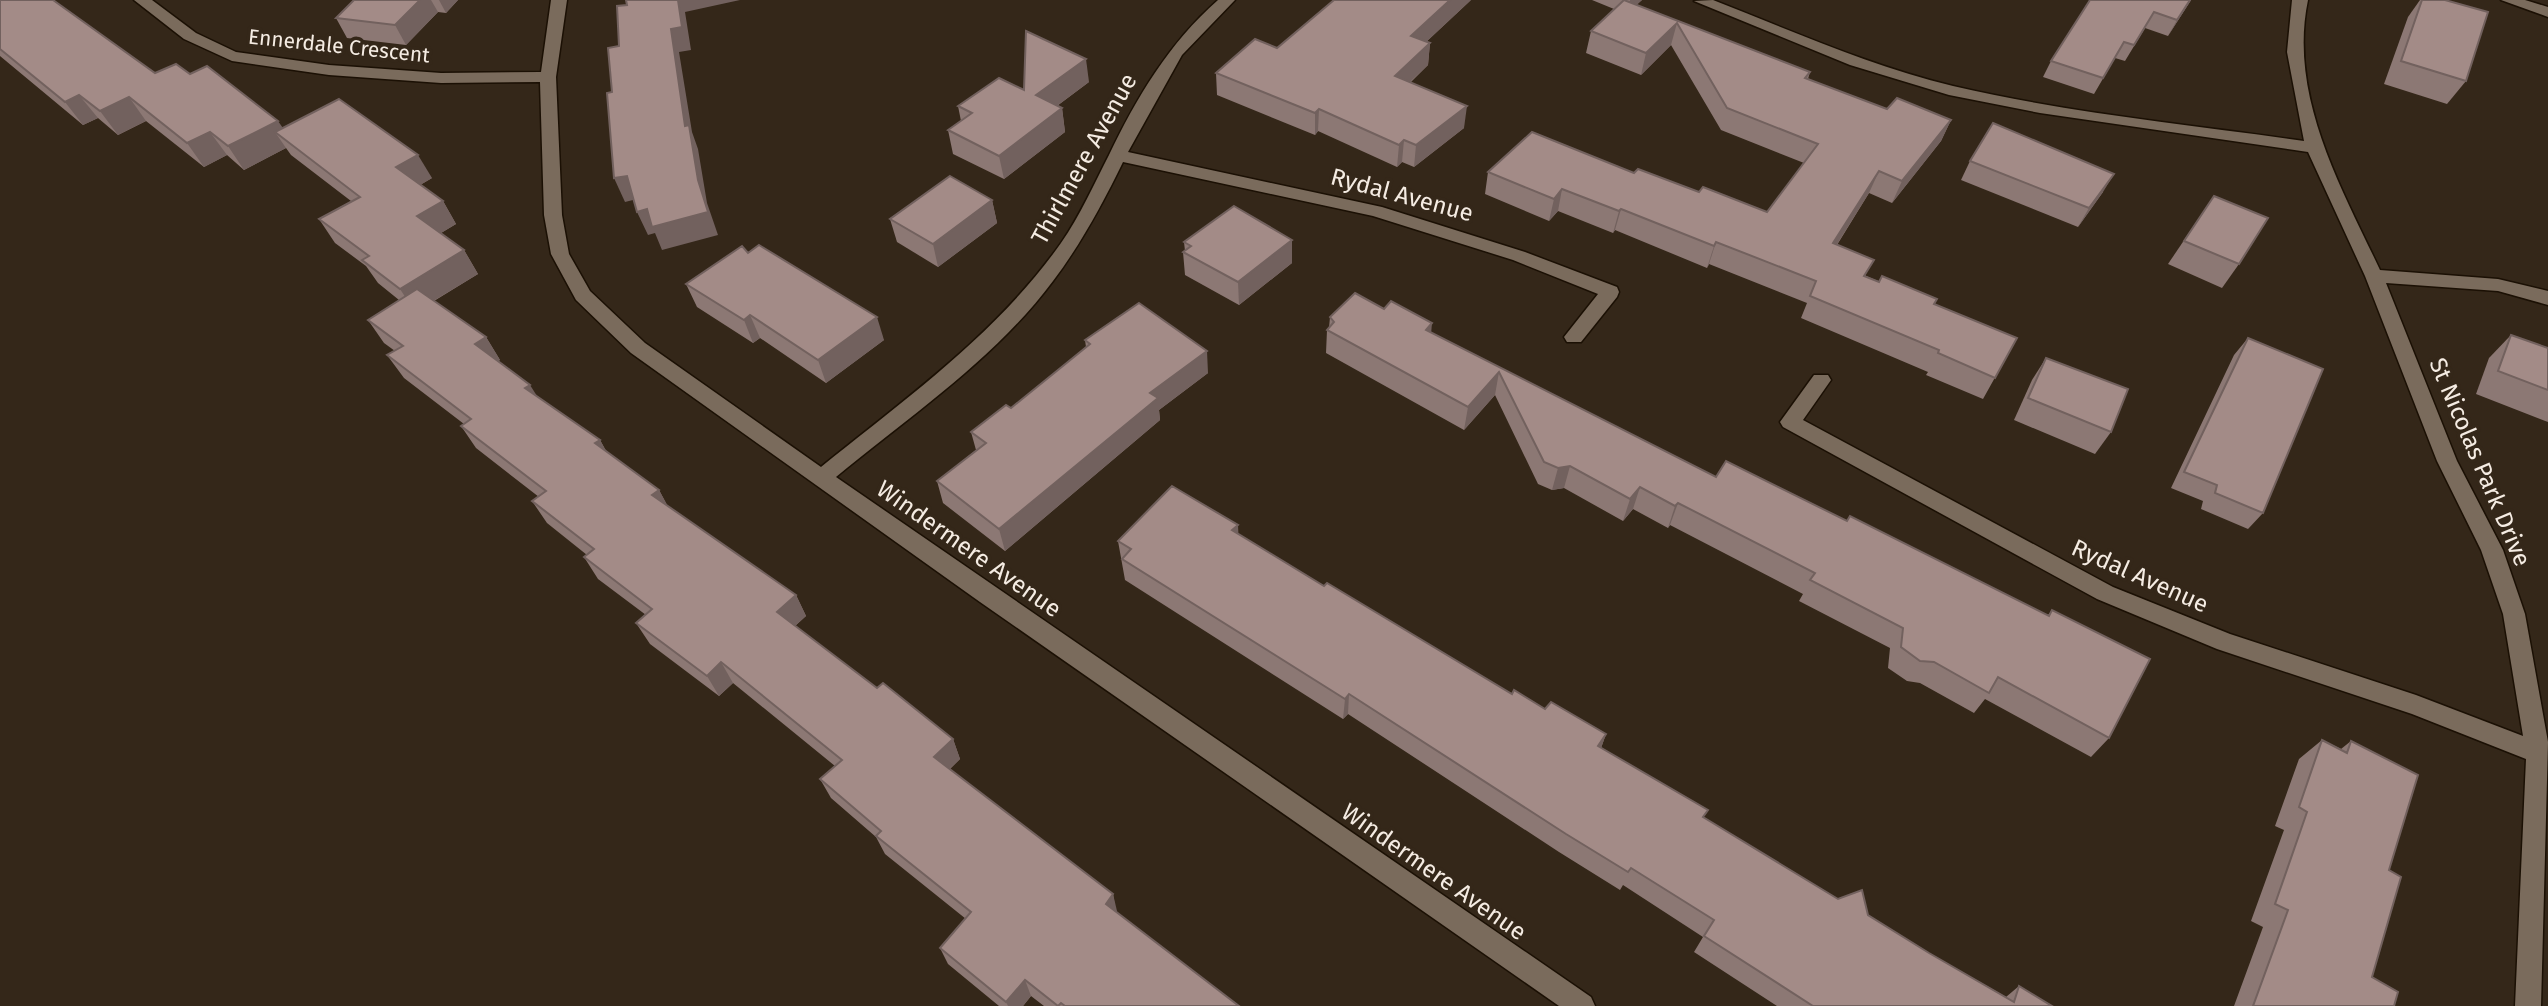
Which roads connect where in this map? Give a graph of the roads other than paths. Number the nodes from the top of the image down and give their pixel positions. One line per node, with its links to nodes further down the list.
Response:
1 (142, 0): 8 (street, Ennerdale Crescent)
2 (559, 0): 8 (street, Windermere Avenue)
3 (1227, 0): 10 (street, Thirlmere Avenue)
4 (2300, 0): 9 (street, St Nicolas Park Drive)
5 (2509, 0): 7 (street)
6 (1702, 1): 9 (street)
7 (2548, 12)
8 (548, 77): 15 (street, Windermere Avenue)
9 (2314, 148): 11 (street, St Nicolas Park Drive)
10 (1117, 155): 13 (street, Rydal Avenue); 15 (street, Thirlmere Avenue)
11 (2374, 276): 12 (street); 16 (street, St Nicolas Park Drive)
12 (2548, 299)
13 (1574, 337)
14 (1821, 380): 16 (street, Rydal Avenue)
15 (822, 477): 17 (street, Windermere Avenue)
16 (2538, 752): 18 (street, St Nicolas Park Drive)
17 (1582, 1006)
18 (2528, 1006)

